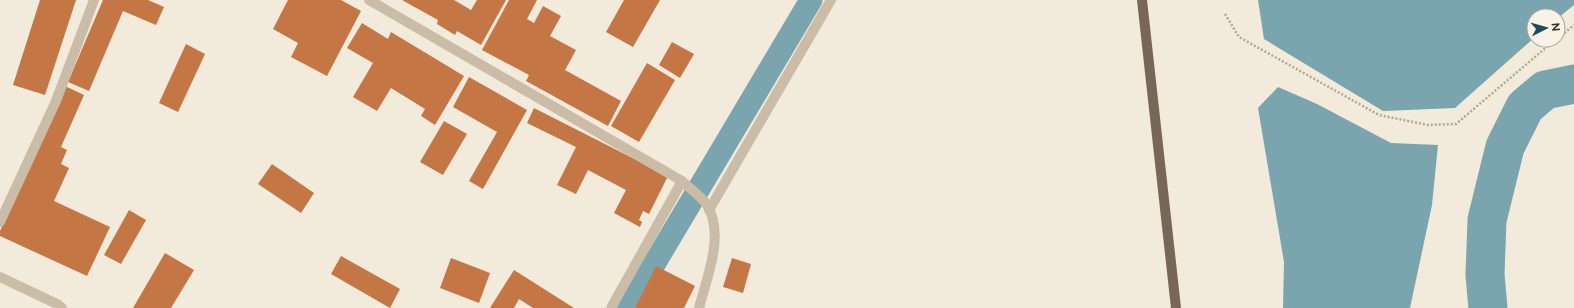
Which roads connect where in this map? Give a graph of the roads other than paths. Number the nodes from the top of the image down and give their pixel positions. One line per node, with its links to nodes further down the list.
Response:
1 (94, 0): 7 (street)
2 (369, 0): 5 (street)
3 (831, 0): 6 (street)
4 (1142, 0): 12 (main road)
5 (682, 181): 6 (street); 10 (street)
6 (707, 207): 11 (street)
7 (0, 222)
8 (0, 277): 9 (street)
9 (62, 308)
10 (611, 308)
11 (699, 308)
12 (1176, 308)

